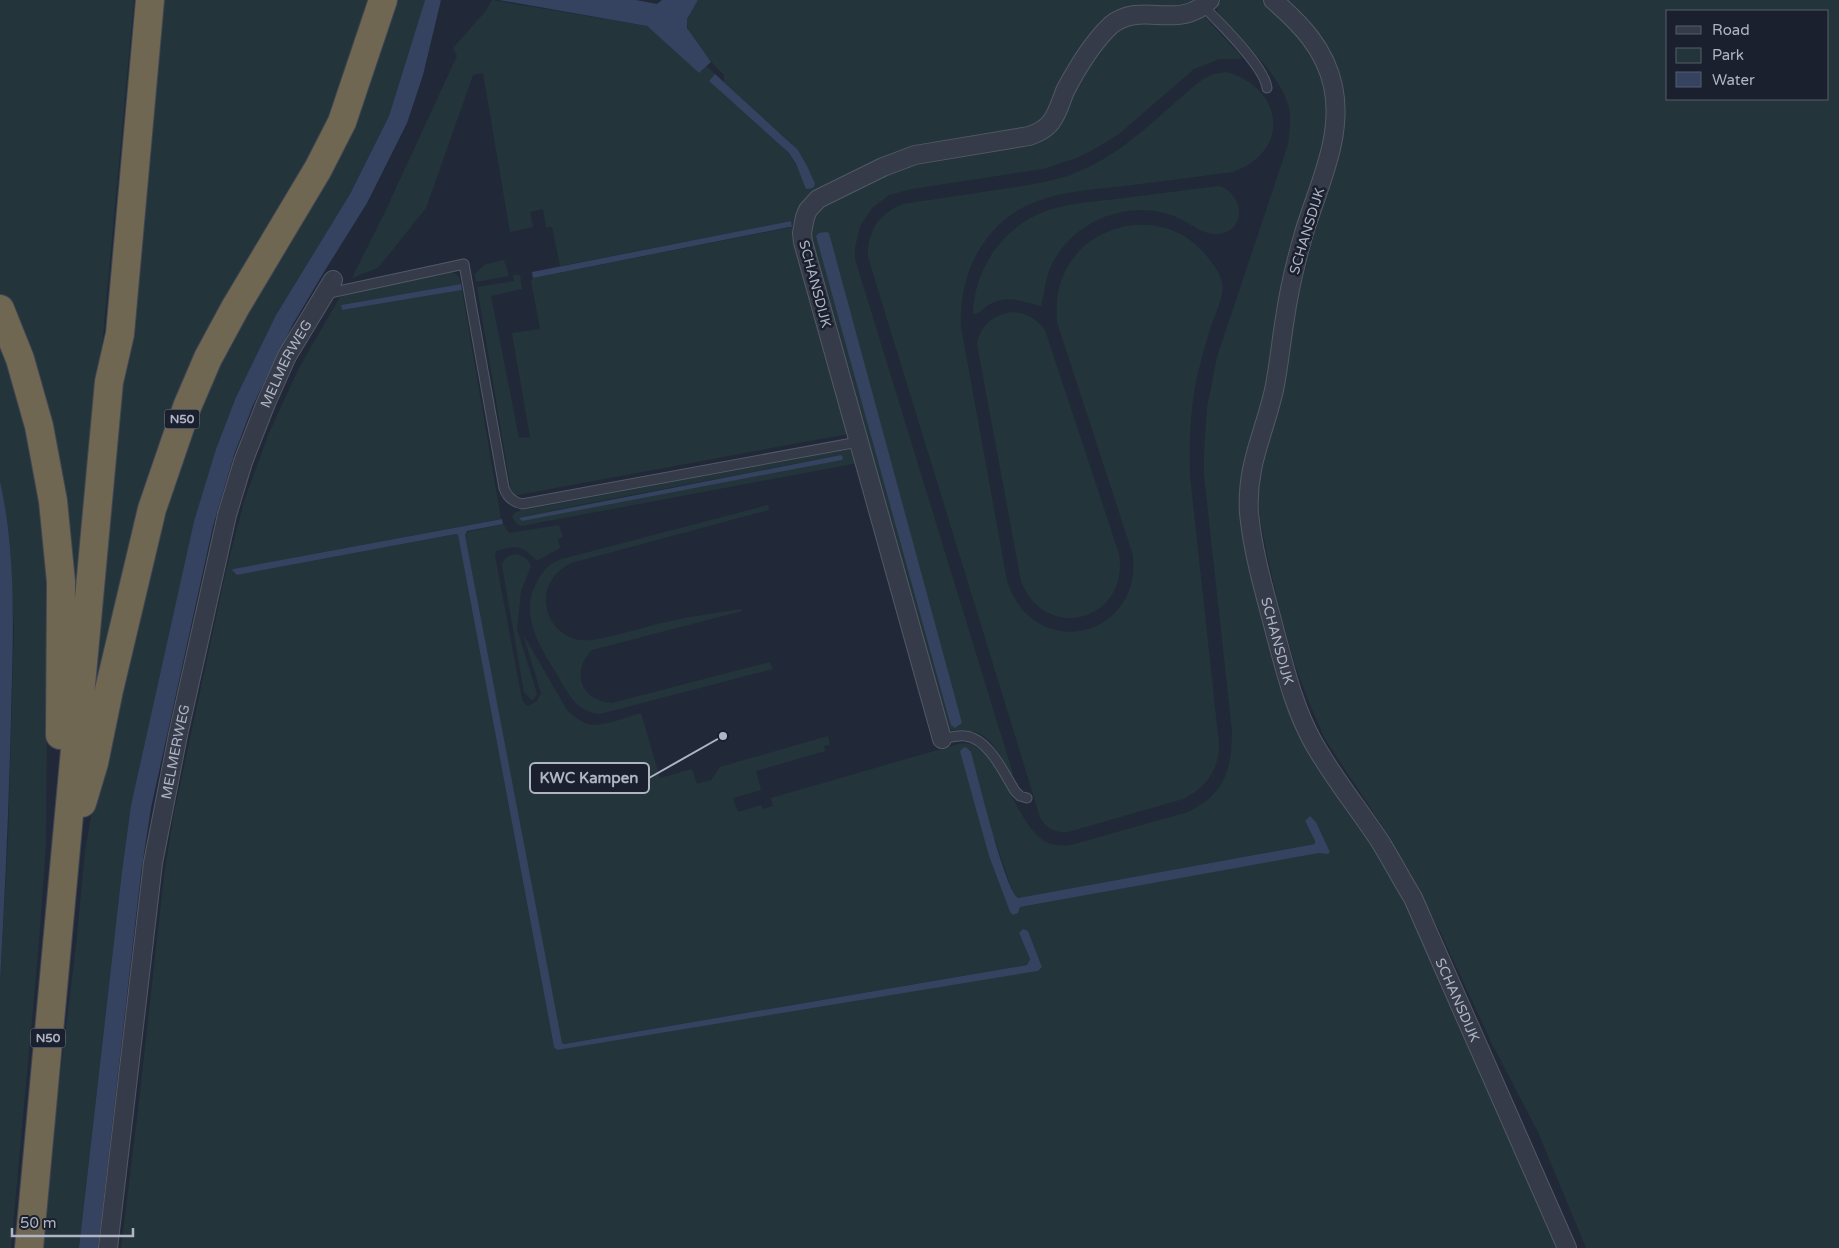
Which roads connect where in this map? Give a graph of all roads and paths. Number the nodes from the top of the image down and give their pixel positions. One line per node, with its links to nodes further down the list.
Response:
1 (139, 0): 9 (highway, N50)
2 (150, 0): 9 (highway, N50)
3 (383, 0): 13 (highway, N50)
4 (1273, 0): 16 (street, SCHANSDIJK)
5 (1207, 3): 6 (lane); 10 (street, SCHANSDIJK)
6 (1267, 88)
7 (329, 287): 10 (lane); 15 (street, MELMERWEG)
8 (0, 309): 13 (highway, N50)
9 (109, 382): 13 (highway, N50)
10 (858, 442): 11 (street, SCHANSDIJK)
11 (942, 739): 12 (lane)
12 (1027, 798)
13 (63, 869): 14 (highway, N50)
14 (29, 1248)
15 (108, 1248)
16 (1567, 1248)

